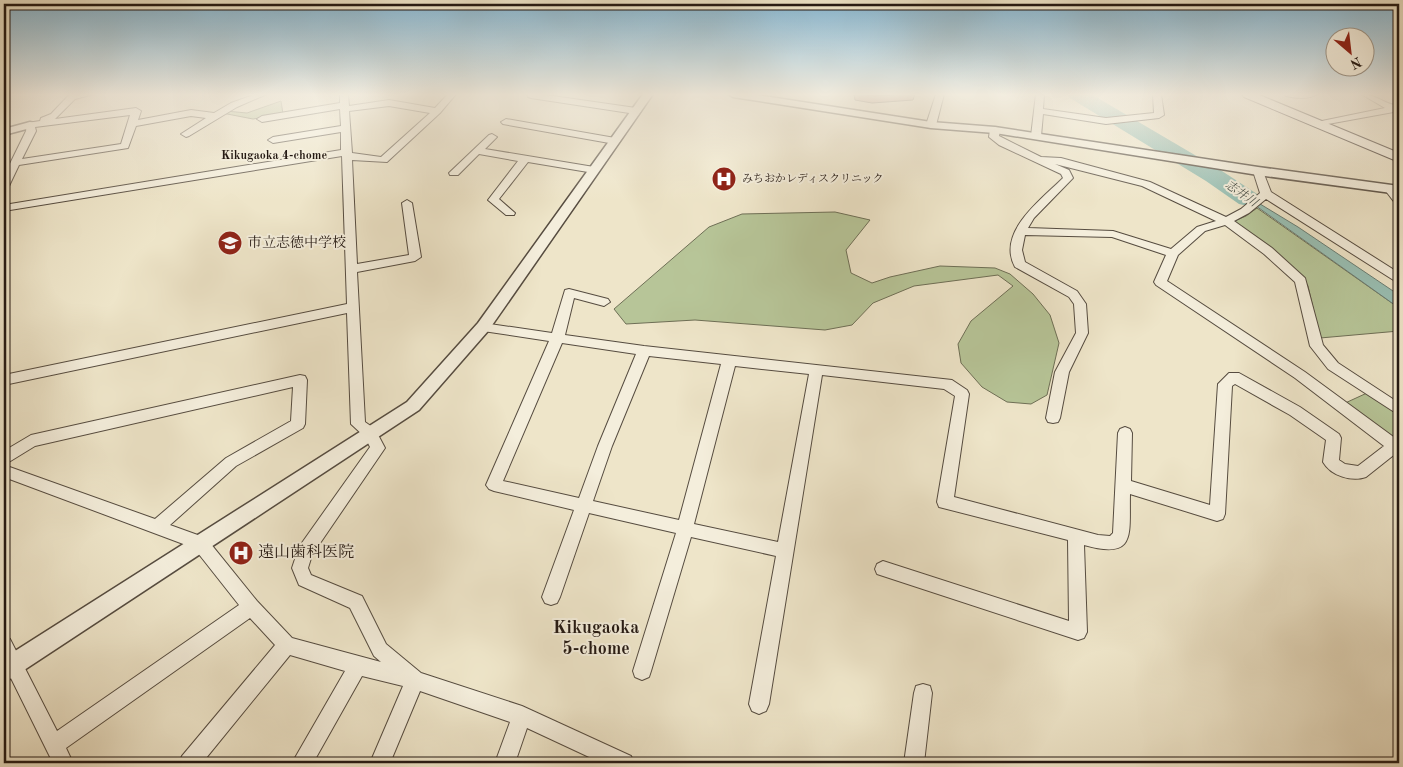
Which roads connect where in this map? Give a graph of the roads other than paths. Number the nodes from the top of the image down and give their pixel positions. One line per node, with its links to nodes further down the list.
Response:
1 (31, 130): 22 (street)
2 (130, 130): 22 (street)
3 (192, 130): 12 (street)
4 (335, 130): 15 (street)
5 (346, 130): 18 (street)
6 (416, 130): 18 (street)
7 (551, 130): 16 (street)
8 (623, 130): 16 (street)
9 (995, 130): 13 (street); 21 (street)
10 (1036, 130): 13 (street)
11 (1334, 130): 19 (main road)
12 (186, 134)
13 (1036, 136): 24 (street)
14 (492, 137): 17 (street)
15 (273, 140)
16 (615, 141): 23 (street)
17 (477, 151): 20 (street); 25 (street)
18 (347, 154): 31 (street); 37 (street)
19 (1396, 155)
20 (525, 159): 23 (street); 33 (street)
21 (1038, 160): 34 (street); 35 (street)
22 (10, 169): 26 (street)
23 (594, 170): 41 (street)
24 (1258, 171): 27 (street); 28 (street)
25 (454, 173)
26 (4, 186)
27 (1394, 190): 29 (street)
28 (1266, 194): 32 (street); 38 (street)
29 (1399, 201)
30 (407, 203): 37 (street)
31 (4, 208)
32 (1245, 211): 34 (street)
33 (510, 213)
34 (1226, 221): 36 (street); 47 (street)
35 (1020, 231): 36 (street); 48 (street)
36 (1173, 253): 51 (street)
37 (352, 269): 40 (street)
38 (1399, 278)
39 (604, 302): 42 (street)
40 (354, 307): 46 (street); 49 (street)
41 (483, 327): 42 (street); 49 (street)
42 (557, 339): 43 (street); 55 (street)
43 (644, 351): 44 (street); 55 (street)
44 (729, 361): 45 (street); 57 (street)
45 (816, 370): 58 (street); 60 (street)
46 (4, 380)
47 (1399, 410)
48 (1053, 418)
49 (370, 433): 59 (street); 69 (street)
50 (1125, 433): 54 (street)
51 (1397, 447): 54 (street)
52 (4, 459): 56 (street)
53 (4, 471): 56 (street)
54 (1122, 485): 58 (street)
55 (583, 506): 57 (street); 62 (street)
56 (157, 527): 59 (street)
57 (685, 529): 60 (street); 68 (street)
58 (1076, 536): 61 (street)
59 (200, 543): 63 (street); 67 (street)
60 (785, 551): 71 (street)
61 (883, 569)
62 (551, 597)
63 (251, 607): 65 (street); 73 (street)
64 (4, 645): 67 (street)
65 (286, 646): 66 (street); 75 (street)
66 (358, 666): 69 (street); 76 (street)
67 (8, 667): 73 (street)
68 (642, 671)
69 (415, 680): 72 (street); 77 (street)
70 (923, 693): 80 (street)
71 (759, 704)
72 (522, 716): 78 (street); 79 (street)
73 (54, 745): 74 (street)
74 (63, 763)
75 (189, 763)
76 (302, 763)
77 (380, 763)
78 (505, 763)
79 (624, 763)
80 (914, 763)

